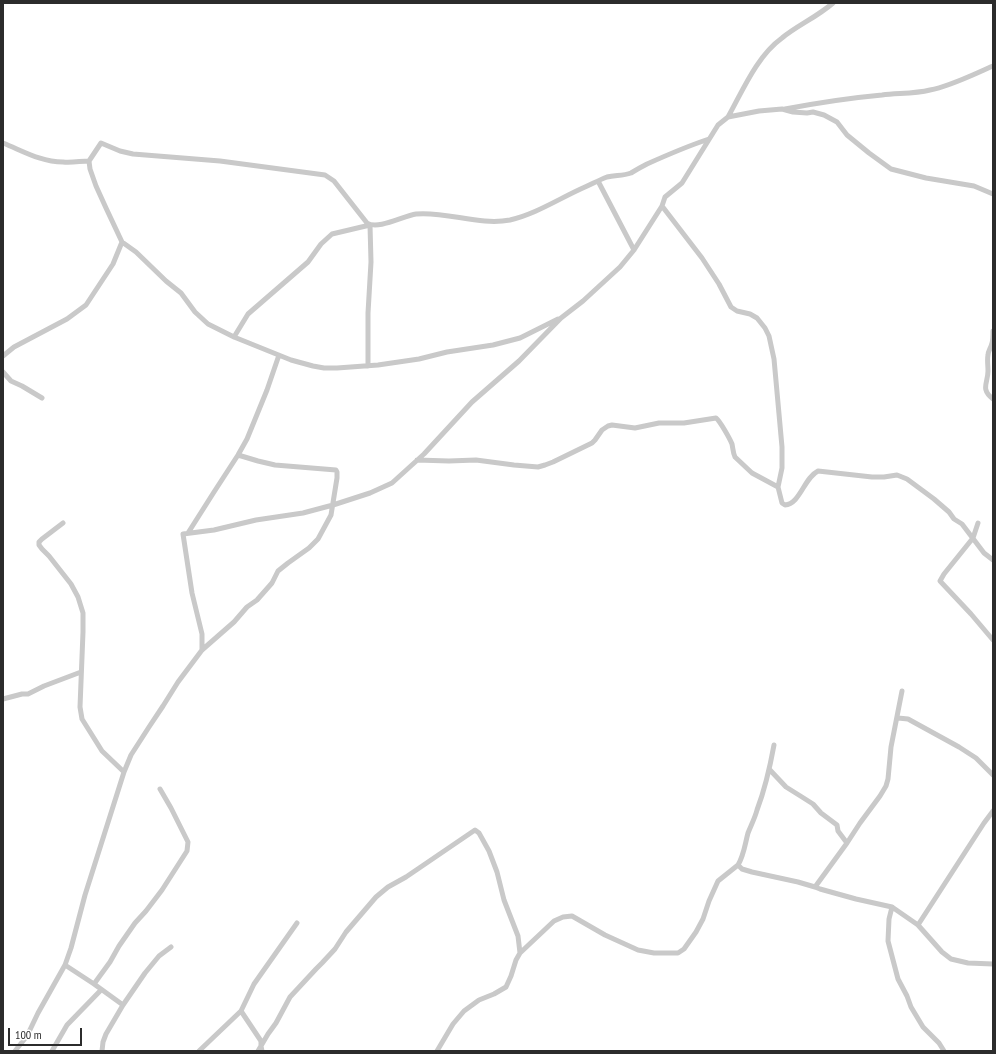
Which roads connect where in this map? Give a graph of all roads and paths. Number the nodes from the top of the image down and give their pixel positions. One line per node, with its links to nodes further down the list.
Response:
1 (833, 3): 4 (street)
2 (993, 66): 3 (street)
3 (782, 109): 4 (street); 9 (street)
4 (728, 117): 5 (street)
5 (709, 139): 8 (street); 10 (street)
6 (3, 143): 7 (street)
7 (89, 161): 11 (street); 12 (street)
8 (598, 181): 11 (street); 13 (street)
9 (993, 194)
10 (662, 206): 13 (street); 25 (street)
11 (370, 226): 16 (street); 19 (street)
12 (122, 242): 16 (street); 18 (street)
13 (634, 250): 14 (street)
14 (560, 318): 19 (street); 24 (street)
15 (993, 331): 22 (street)
16 (234, 337): 17 (street)
17 (279, 355): 19 (street); 23 (street)
18 (3, 356)
19 (368, 366)
20 (3, 372): 21 (street)
21 (42, 398)
22 (993, 399)
23 (238, 454): 26 (street); 29 (street)
24 (417, 460): 25 (street); 26 (street)
25 (778, 487): 30 (street)
26 (333, 505): 29 (street); 33 (street)
27 (63, 523): 34 (street)
28 (978, 523): 30 (street)
29 (188, 533): 33 (street)
30 (973, 538): 31 (street); 32 (street)
31 (993, 560)
32 (993, 640)
33 (202, 650): 40 (street)
34 (81, 672): 36 (street); 40 (street)
35 (902, 691): 37 (street)
36 (3, 699)
37 (898, 718): 41 (street); 44 (street)
38 (774, 745): 39 (street)
39 (770, 770): 44 (street); 45 (street)
40 (124, 772): 52 (street)
41 (993, 775)
42 (160, 789): 54 (street)
43 (993, 811): 49 (street)
44 (847, 843): 46 (street)
45 (738, 865): 46 (street); 51 (street)
46 (815, 886): 47 (street)
47 (892, 907): 49 (street); 64 (street)
48 (297, 923): 57 (street)
49 (918, 925): 53 (street)
50 (171, 947): 56 (street)
51 (520, 953): 58 (street); 63 (street)
52 (65, 964): 54 (street); 59 (street)
53 (993, 964)
54 (94, 984): 55 (street)
55 (101, 990): 56 (street); 60 (street)
56 (123, 1005): 61 (street)
57 (241, 1011): 58 (street); 62 (street)
58 (260, 1049)
59 (15, 1051)
60 (52, 1051)
61 (102, 1051)
62 (199, 1051)
63 (437, 1051)
64 (944, 1051)

